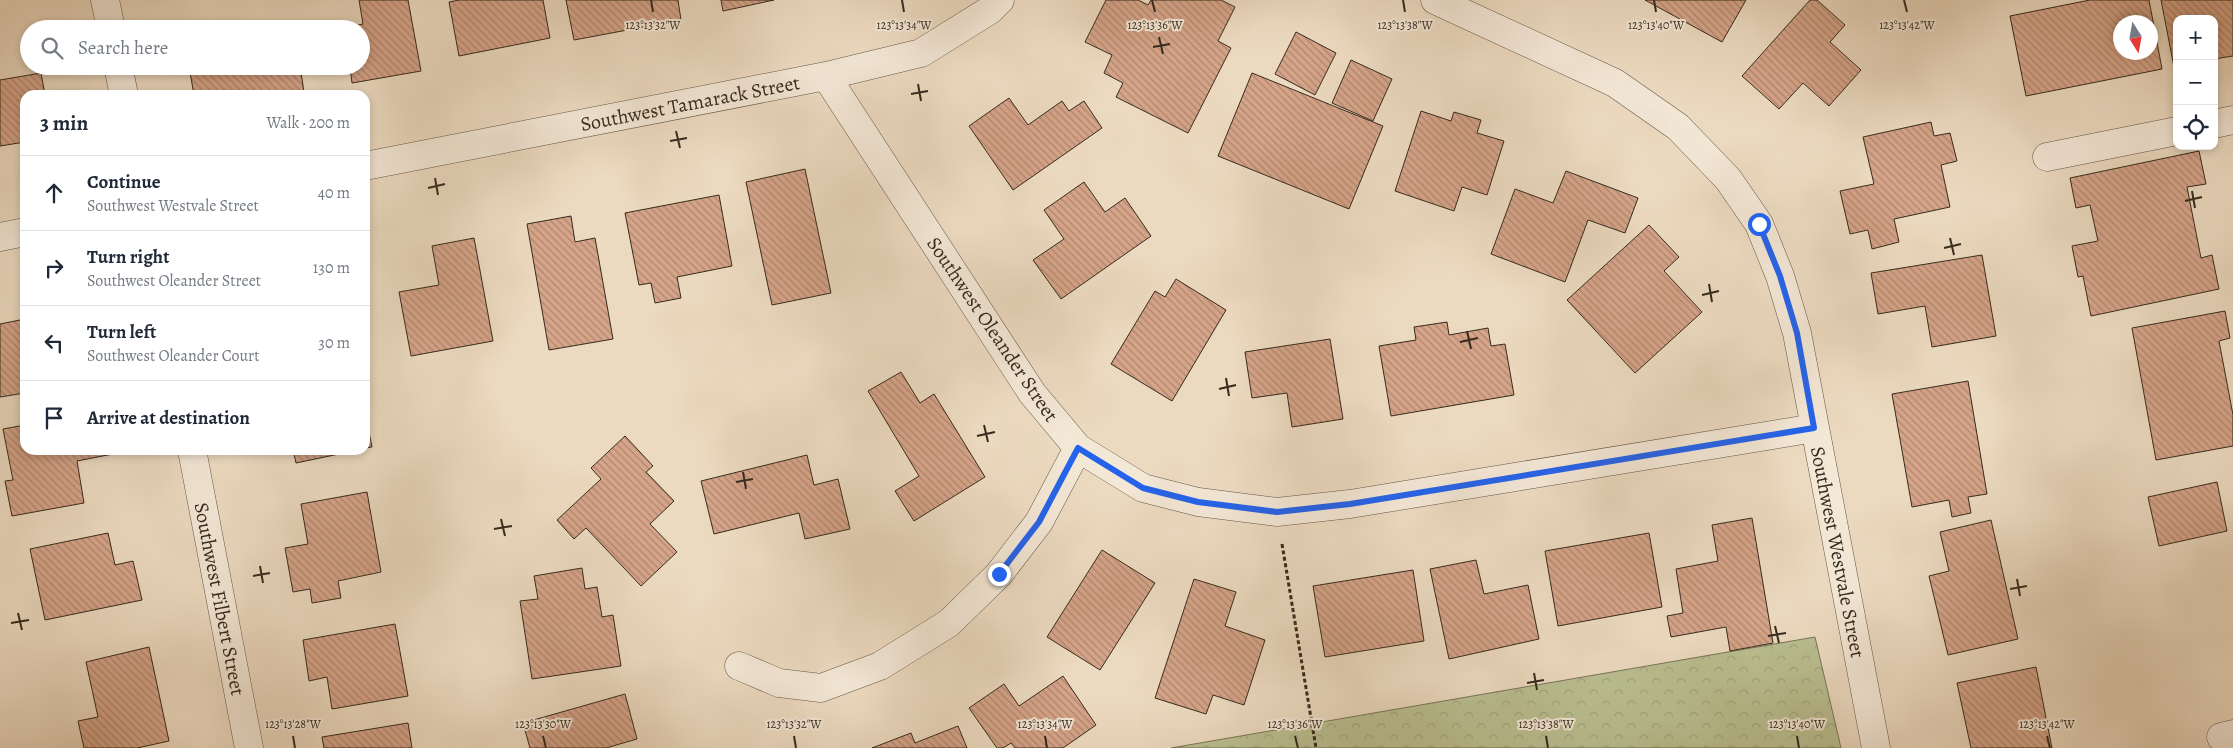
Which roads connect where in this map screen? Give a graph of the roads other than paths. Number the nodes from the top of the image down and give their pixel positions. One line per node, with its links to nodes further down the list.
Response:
1 (105, 0): 4 (street)
2 (1000, 0): 6 (street, Southwest Tamarack Street)
3 (1435, 0): 15 (street, Southwest Westvale Street)
4 (109, 20)
5 (120, 75): 7 (street)
6 (826, 76): 12 (street, Southwest Tamarack Street); 16 (street, Southwest Oleander Street)
7 (123, 90)
8 (2233, 120): 9 (street)
9 (2218, 123)
10 (2173, 133): 11 (street)
11 (2046, 157)
12 (370, 165)
13 (20, 233): 14 (street)
14 (0, 237)
15 (1814, 428): 16 (street, Southwest Oleander Street); 20 (street, Southwest Westvale Street)
16 (1078, 448): 18 (street)
17 (193, 455): 19 (street, Southwest Filbert Street)
18 (739, 666)
19 (248, 748)
20 (1876, 748)

